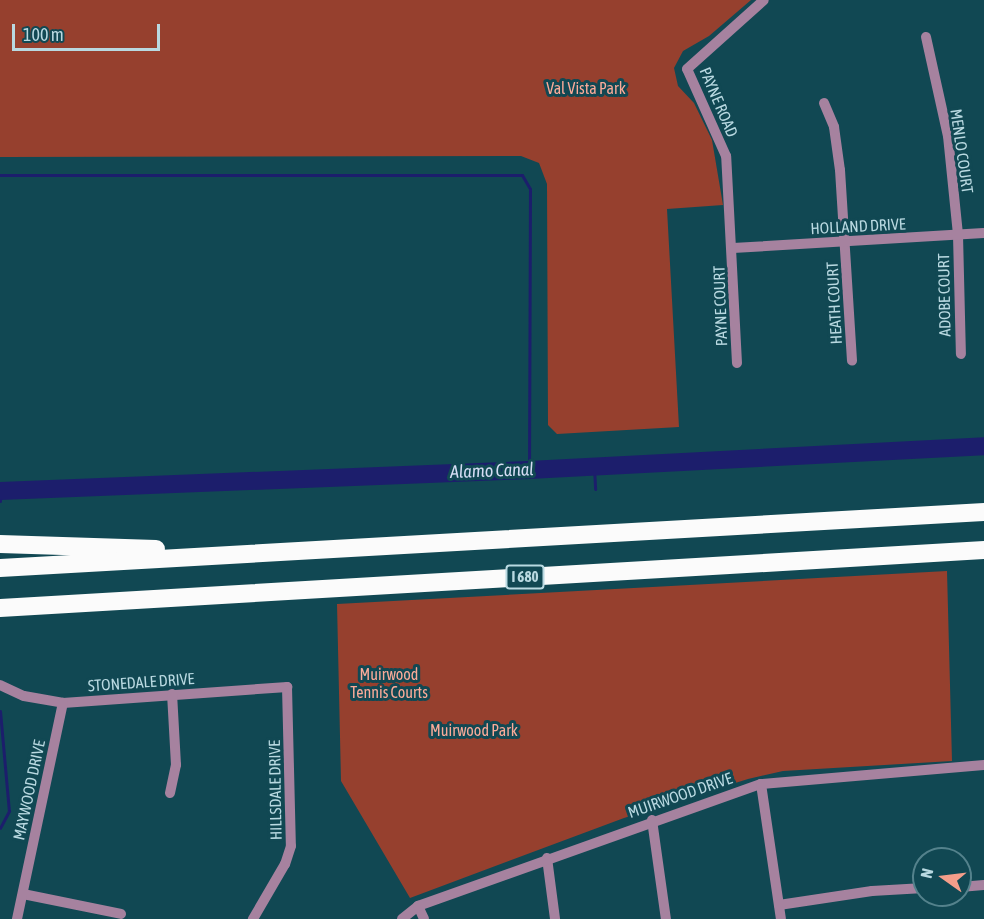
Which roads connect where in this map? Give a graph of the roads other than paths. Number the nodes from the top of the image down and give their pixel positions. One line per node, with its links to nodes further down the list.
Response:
1 (764, 0): 7 (street, PAYNE ROAD)
2 (926, 37): 5 (street, MENLO COURT)
3 (824, 103): 6 (street, HEATH COURT)
4 (984, 233): 5 (street, HOLLAND DRIVE)
5 (958, 235): 6 (street, HOLLAND DRIVE); 8 (street, ADOBE COURT)
6 (845, 242): 7 (street, HOLLAND DRIVE); 9 (street, HEATH COURT)
7 (734, 248): 10 (street, PAYNE COURT)
8 (961, 354)
9 (852, 361)
10 (736, 363)
11 (984, 512): 14 (highway)
12 (0, 544): 14 (highway)
13 (984, 550): 16 (highway, I 680)
14 (220, 556): 15 (highway)
15 (0, 568)
16 (0, 608)
17 (0, 685): 20 (street, STONEDALE DRIVE)
18 (287, 687): 19 (street, STONEDALE DRIVE); 32 (street, HILLSDALE DRIVE)
19 (172, 694): 20 (street, STONEDALE DRIVE); 23 (street)
20 (63, 703): 27 (street, MAYWOOD DRIVE)
21 (984, 765): 22 (street, MUIRWOOD DRIVE)
22 (761, 784): 24 (street, MUIRWOOD DRIVE); 28 (street)
23 (170, 793)
24 (652, 819): 25 (street, MUIRWOOD DRIVE); 36 (street)
25 (547, 858): 29 (street, MUIRWOOD DRIVE); 35 (street)
26 (912, 889): 28 (street)
27 (23, 894): 30 (street); 31 (street, MAYWOOD DRIVE)
28 (779, 905): 37 (street)
29 (418, 906): 33 (street, MUIRWOOD DRIVE); 34 (street)
30 (121, 914)
31 (18, 919)
32 (253, 919)
33 (402, 919)
34 (424, 919)
35 (555, 919)
36 (666, 919)
37 (782, 919)

